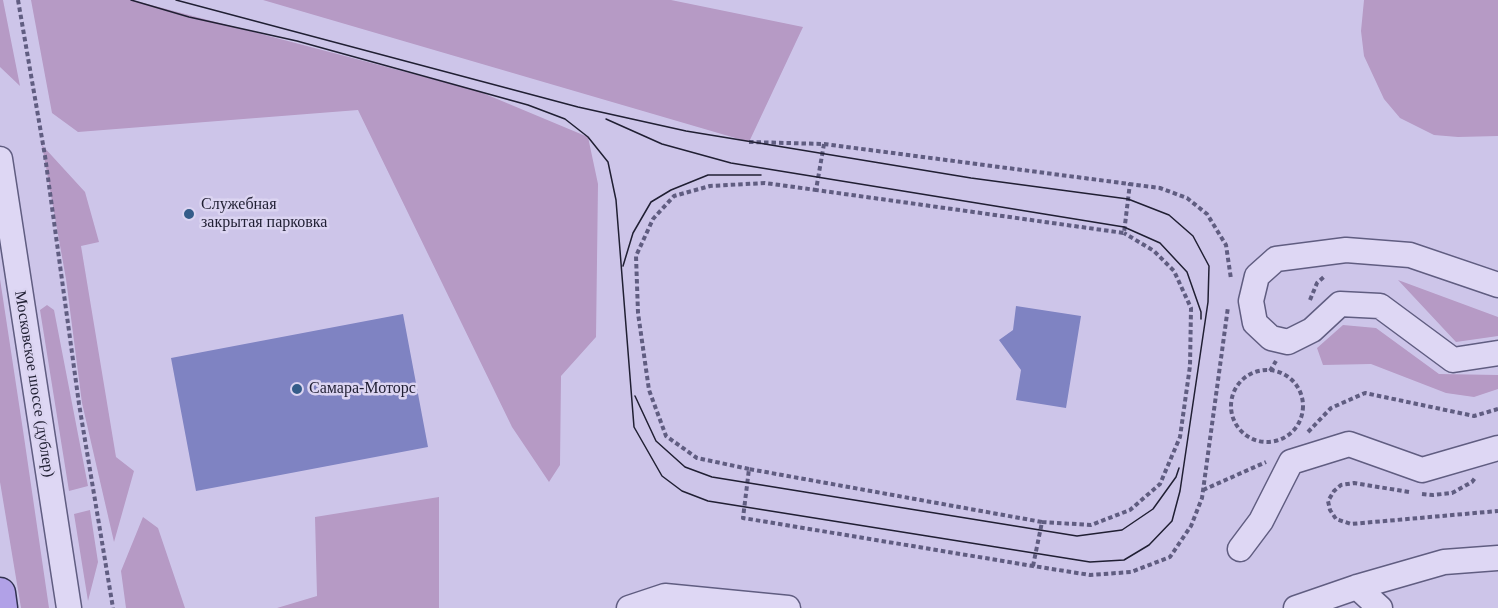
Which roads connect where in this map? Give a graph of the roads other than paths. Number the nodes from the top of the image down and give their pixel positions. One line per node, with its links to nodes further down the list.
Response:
1 (0, 159): 10 (street, Московское шоссе (дублер))
2 (1498, 285): 3 (street)
3 (1498, 353)
4 (1492, 450): 5 (street)
5 (1240, 549)
6 (1498, 558): 7 (street)
7 (1357, 587): 13 (street); 14 (street)
8 (0, 593): 9 (main road)
9 (2, 608)
10 (69, 608)
11 (629, 608): 12 (street)
12 (788, 608)
13 (1296, 608)
14 (1380, 608)

